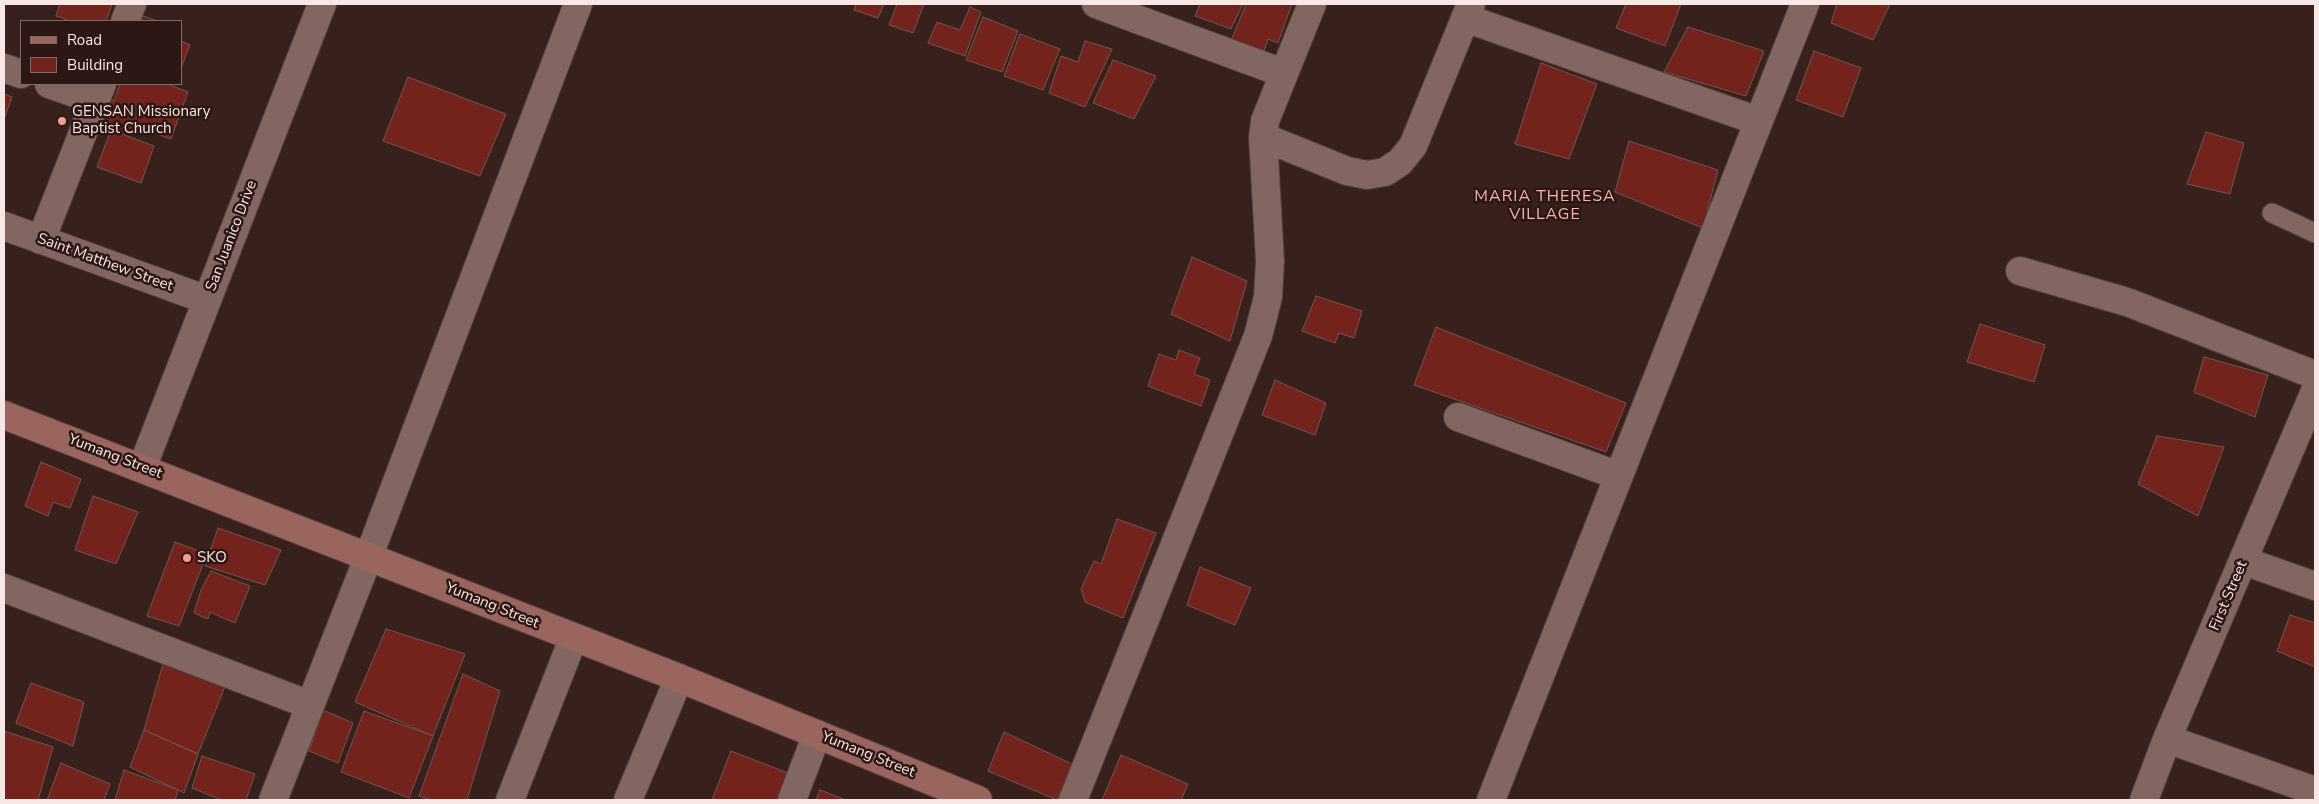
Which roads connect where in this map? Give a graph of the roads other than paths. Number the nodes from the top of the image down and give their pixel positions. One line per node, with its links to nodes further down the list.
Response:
1 (132, 4): 8 (street)
2 (322, 4): 21 (street, San Juanico Drive)
3 (578, 4): 28 (street)
4 (1096, 4): 10 (street)
5 (1312, 4): 10 (street)
6 (1803, 4): 14 (street)
7 (1468, 11): 14 (street); 15 (street)
8 (125, 20)
9 (4, 68): 11 (street)
10 (1283, 73): 15 (street)
11 (20, 74)
12 (55, 85): 13 (street)
13 (98, 92): 19 (street)
14 (1758, 121): 27 (street)
15 (1263, 137): 44 (street)
16 (2272, 213): 18 (lane)
17 (4, 226): 19 (street, Saint Matthew Street)
18 (2315, 233)
19 (41, 240): 21 (street, Saint Matthew Street)
20 (2020, 271): 22 (street)
21 (207, 300): 26 (street, San Juanico Drive)
22 (2315, 375)
23 (2315, 391): 29 (street, First Street)
24 (4, 415): 26 (main road, Yumang Street)
25 (1458, 417): 27 (street)
26 (142, 468): 28 (main road, Yumang Street)
27 (1619, 476): 45 (street)
28 (368, 558): 32 (main road, Yumang Street); 34 (street)
29 (2244, 561): 30 (street); 36 (street, First Street)
30 (2315, 586)
31 (4, 588): 34 (street)
32 (574, 639): 33 (main road, Yumang Street); 40 (street)
33 (679, 678): 35 (main road, Yumang Street); 41 (street)
34 (310, 705): 39 (street)
35 (817, 734): 38 (main road, Yumang Street); 42 (street)
36 (2167, 739): 37 (street); 46 (street, First Street)
37 (2315, 791)
38 (947, 794): 43 (main road, Yumang Street)
39 (273, 800)
40 (510, 800)
41 (628, 800)
42 (792, 800)
43 (978, 800)
44 (1073, 800)
45 (1491, 800)
46 (2144, 800)

